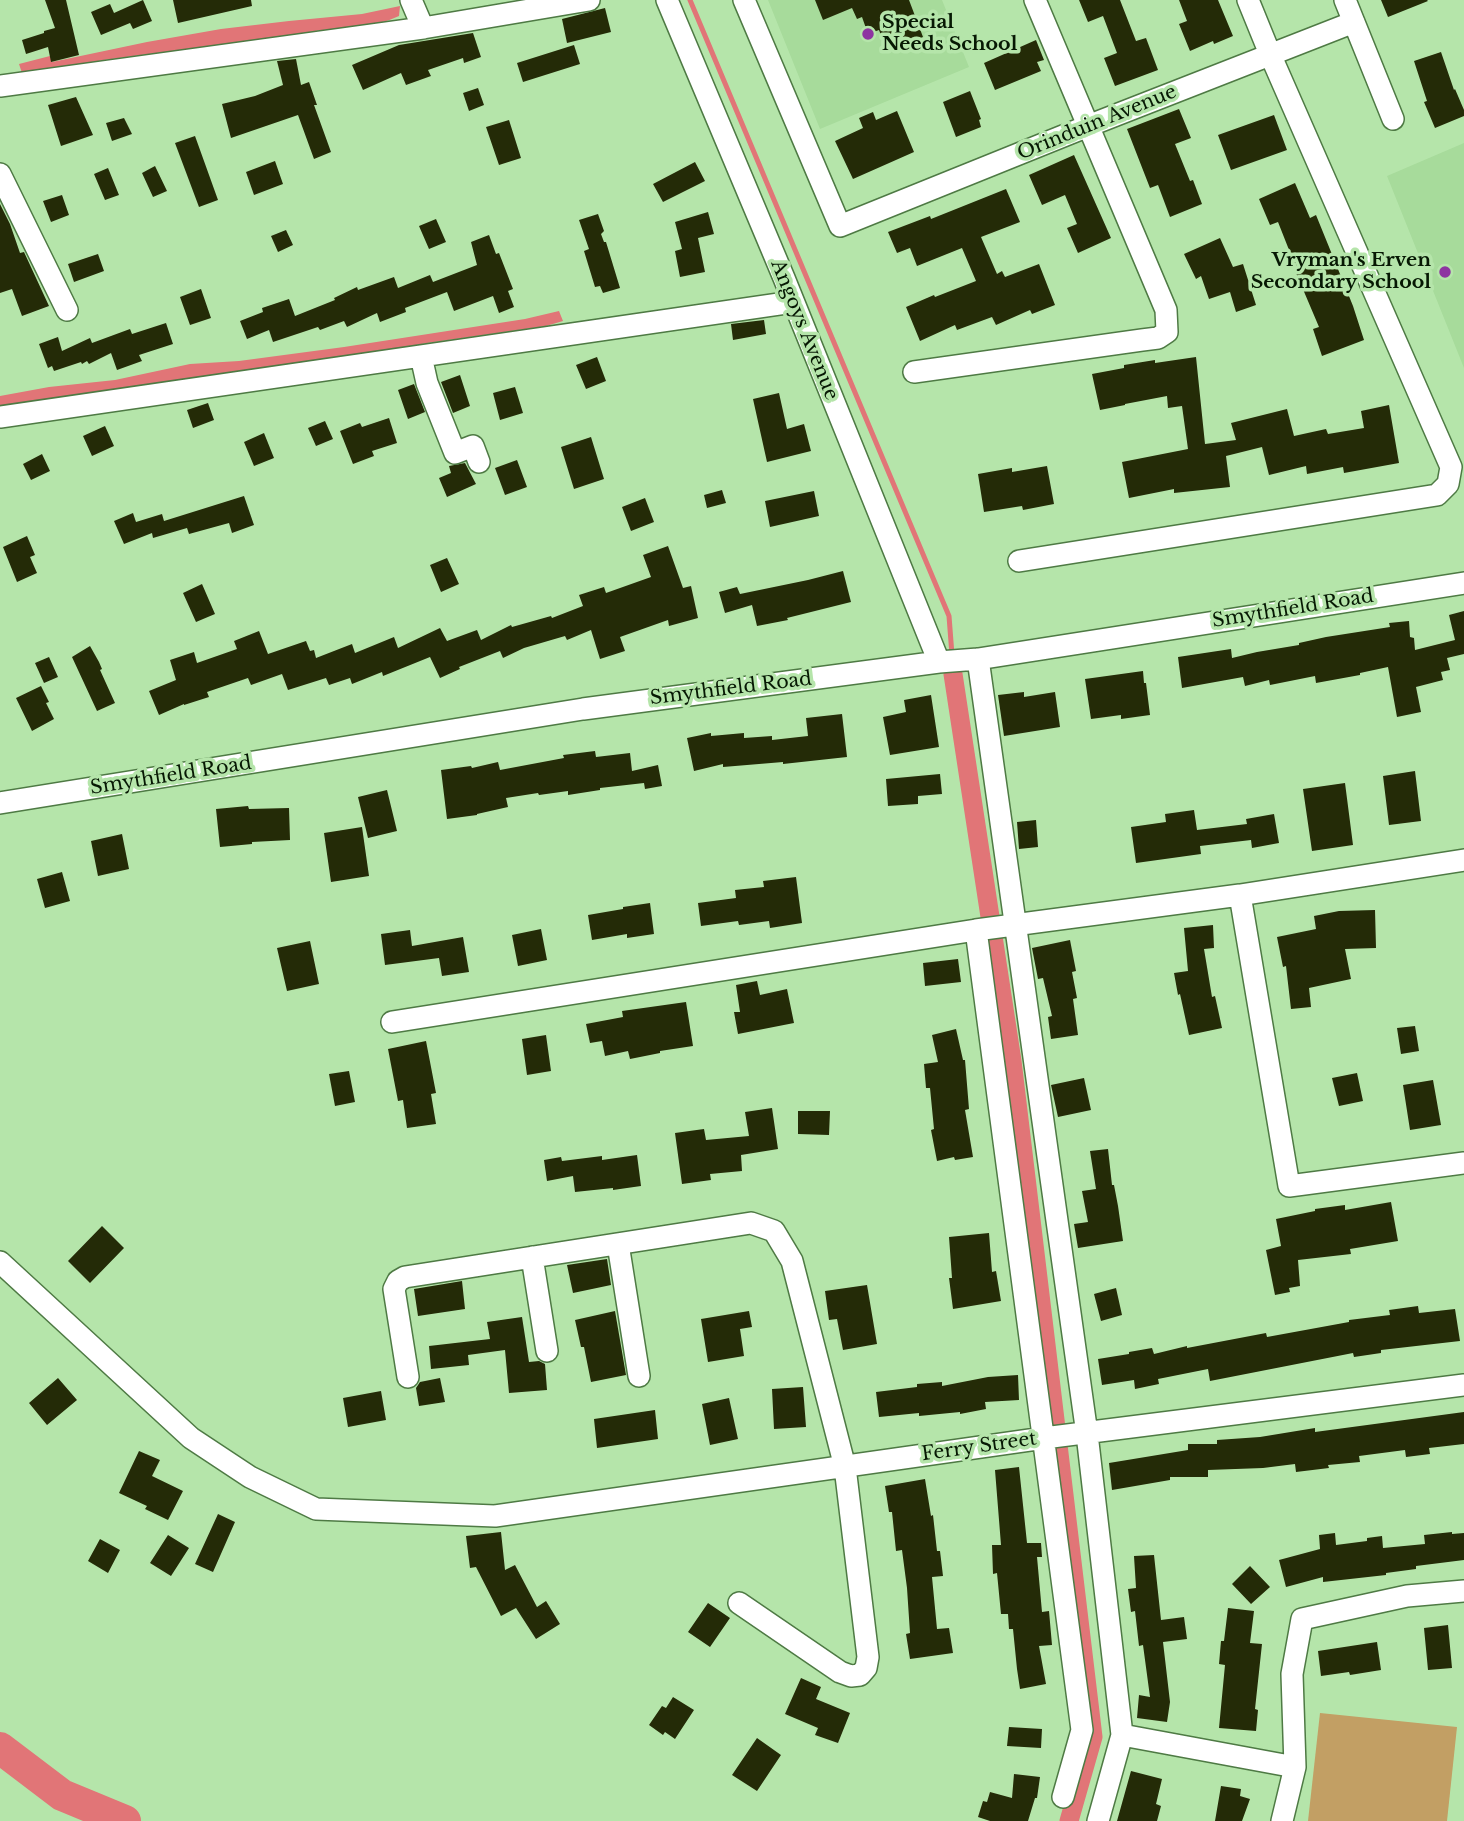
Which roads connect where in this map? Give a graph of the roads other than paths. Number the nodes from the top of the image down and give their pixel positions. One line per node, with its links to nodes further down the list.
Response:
1 (411, 0): 9 (street)
2 (589, 0): 9 (street)
3 (667, 0): 15 (street, Angoys Avenue)
4 (744, 0): 13 (street, Orinduin Avenue)
5 (1035, 0): 13 (street)
6 (1248, 0): 10 (street)
7 (1345, 0): 8 (street)
8 (1354, 22): 10 (street, Orinduin Avenue); 12 (street)
9 (423, 28): 11 (street)
10 (1270, 54): 13 (street, Orinduin Avenue); 21 (street)
11 (0, 86)
12 (1393, 119)
13 (1088, 126): 18 (street)
14 (0, 174): 16 (street)
15 (793, 302): 17 (street); 24 (street, Angoys Avenue)
16 (67, 310)
17 (421, 356): 19 (street); 20 (street)
18 (914, 372)
19 (0, 417)
20 (479, 462)
21 (1019, 561)
22 (1464, 583): 23 (street, Smythfield Road)
23 (978, 659): 24 (street, Smythfield Road); 28 (street)
24 (939, 662): 25 (street, Smythfield Road)
25 (0, 803)
26 (1464, 860): 27 (street)
27 (1240, 895): 28 (street); 31 (street)
28 (1015, 926): 29 (street); 39 (street)
29 (976, 930): 30 (street); 40 (street)
30 (392, 1022)
31 (1464, 1163)
32 (618, 1244): 33 (street); 36 (street); 41 (street)
33 (532, 1257): 35 (street); 37 (street)
34 (0, 1262): 41 (street, Ferry Street)
35 (547, 1351)
36 (639, 1376)
37 (408, 1377)
38 (1464, 1385): 39 (street, Ferry Street)
39 (1087, 1434): 40 (street, Ferry Street); 44 (street)
40 (1044, 1438): 41 (street, Ferry Street); 46 (street)
41 (845, 1467): 43 (street)
42 (1464, 1591): 45 (street)
43 (739, 1603)
44 (1122, 1735): 45 (street); 47 (street)
45 (1295, 1768): 48 (street)
46 (1063, 1797)
47 (1098, 1821)
48 (1282, 1821)

